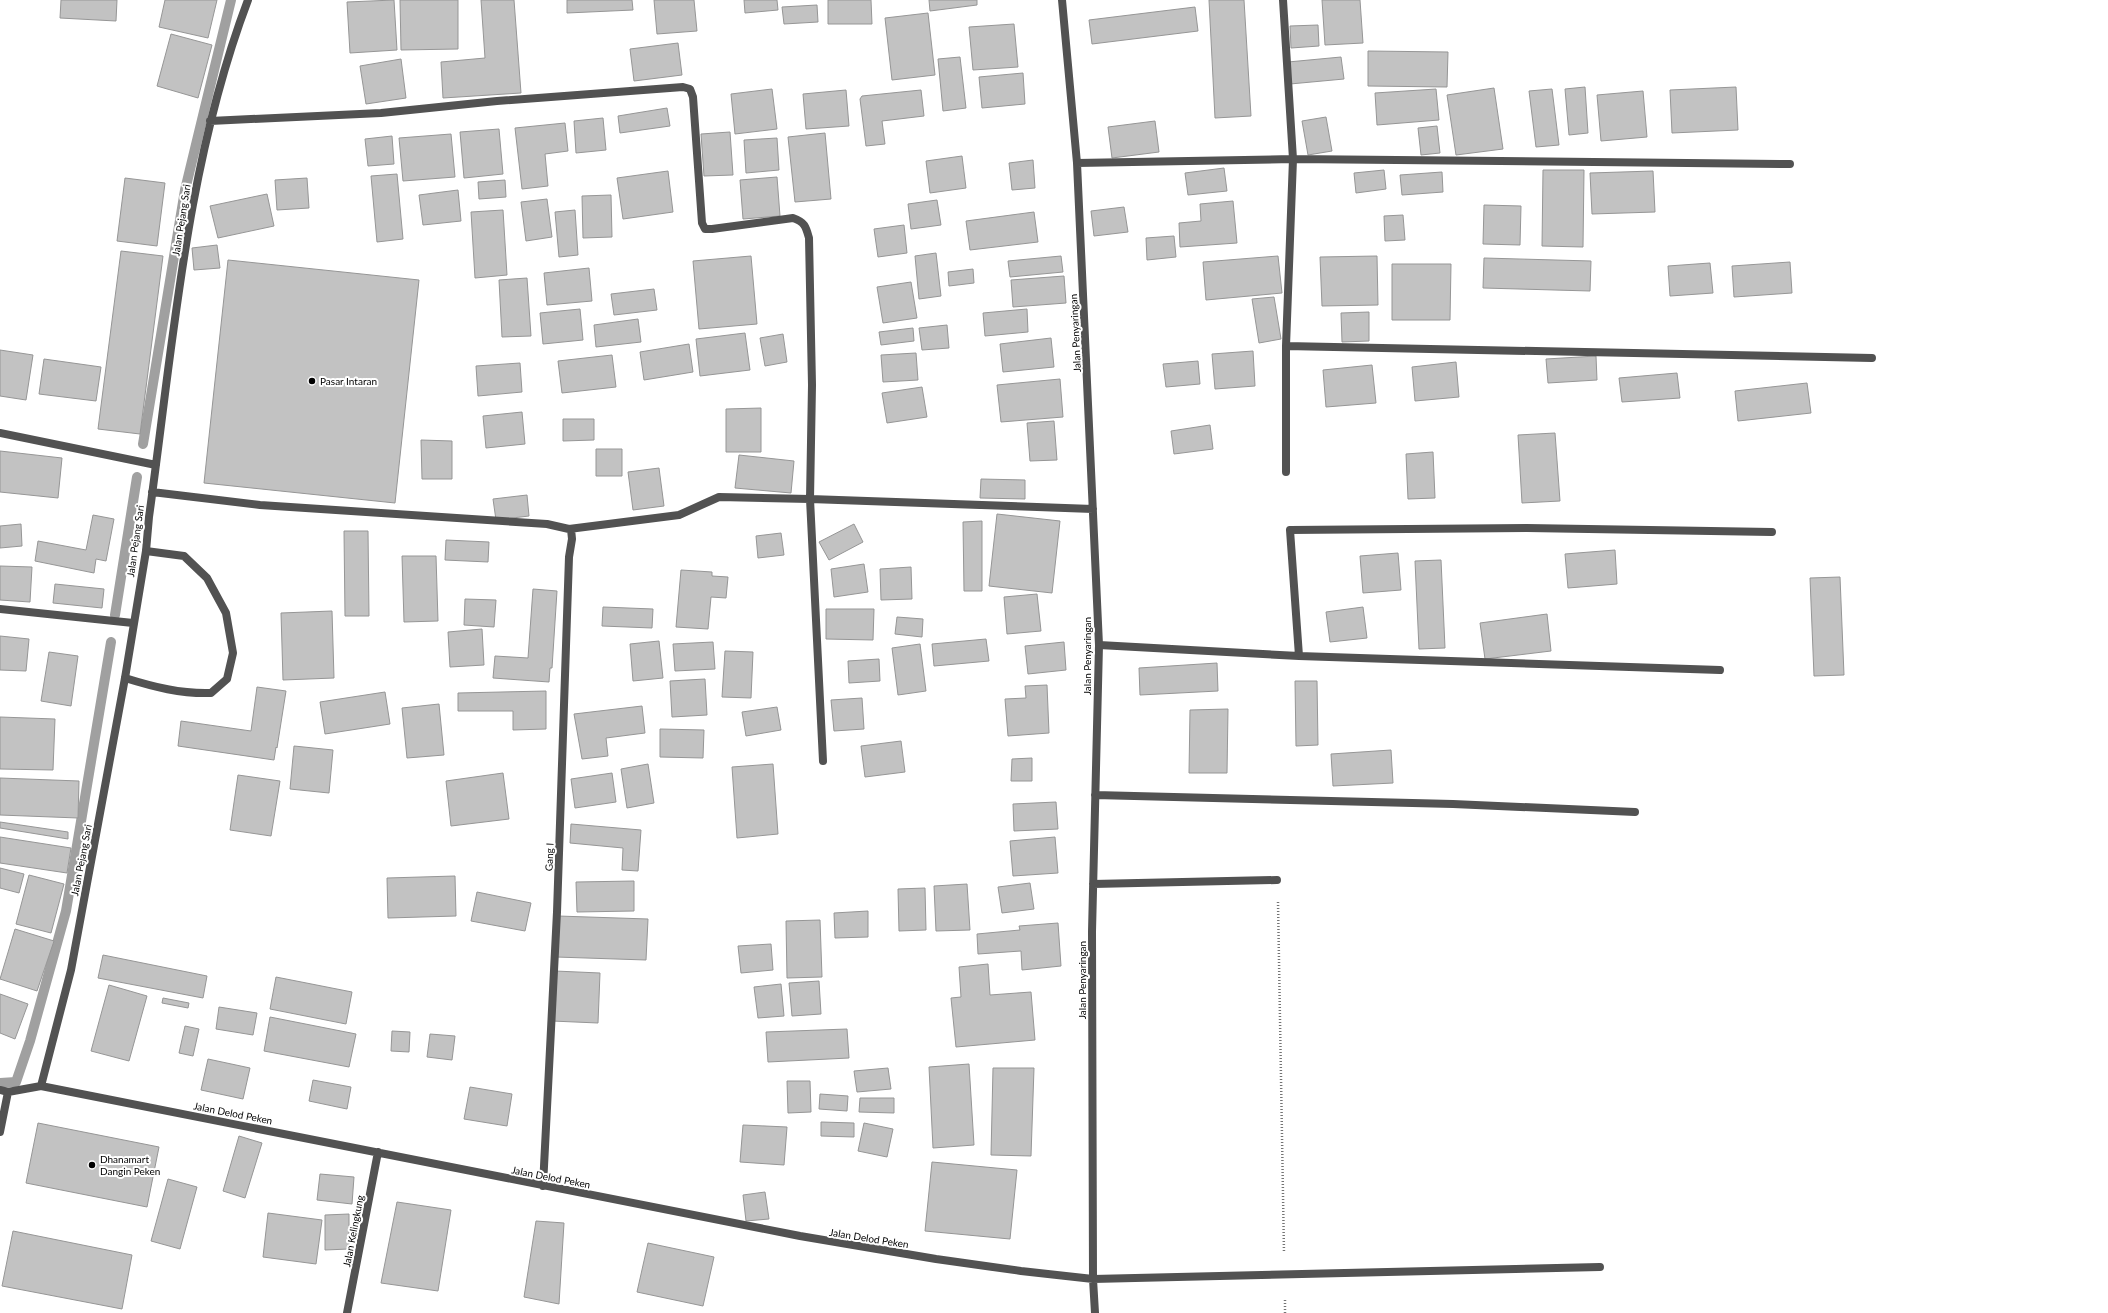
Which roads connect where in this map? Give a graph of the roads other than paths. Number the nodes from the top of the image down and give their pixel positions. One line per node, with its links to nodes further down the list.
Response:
1 (248, 0): 4 (street, Jalan Pejang Sari)
2 (1062, 0): 6 (street, Jalan Penyaringan)
3 (1283, 0): 5 (street)
4 (210, 121): 11 (street, Jalan Pejang Sari); 14 (street)
5 (1293, 159): 6 (street); 7 (street); 8 (street)
6 (1077, 163): 15 (street, Jalan Penyaringan)
7 (1790, 164)
8 (1286, 346): 9 (street); 12 (street)
9 (1872, 358)
10 (0, 433): 11 (street)
11 (156, 465): 13 (street, Jalan Pejang Sari)
12 (1286, 472)
13 (152, 492): 16 (street); 18 (street, Jalan Pejang Sari)
14 (810, 499): 15 (street); 16 (street); 25 (street)
15 (1093, 509): 21 (street, Jalan Penyaringan)
16 (571, 529): 34 (street, Gang I)
17 (1772, 532): 22 (street)
18 (146, 551): 20 (street, Jalan Pejang Sari); 24 (street)
19 (0, 609): 20 (street)
20 (133, 623): 24 (street, Jalan Pejang Sari)
21 (1098, 645): 22 (street); 26 (street, Jalan Penyaringan)
22 (1299, 656): 23 (street)
23 (1720, 670)
24 (125, 678): 30 (street, Jalan Pejang Sari)
25 (822, 761)
26 (1095, 795): 27 (street); 29 (street, Jalan Penyaringan)
27 (1636, 812)
28 (1278, 880): 29 (street)
29 (1093, 884): 36 (street, Jalan Penyaringan)
30 (41, 1086): 31 (street, Jalan Delod Peken); 33 (street, Jalan Delod Peken)
31 (4, 1091): 32 (street)
32 (0, 1132)
33 (378, 1152): 34 (street, Jalan Delod Peken); 37 (street, Jalan Kelingkung)
34 (543, 1186): 36 (street, Jalan Delod Peken)
35 (1600, 1267): 36 (street, Jalan Delod Peken)
36 (1093, 1279): 38 (street, Jalan Penyaringan)
37 (347, 1313)
38 (1095, 1313)

